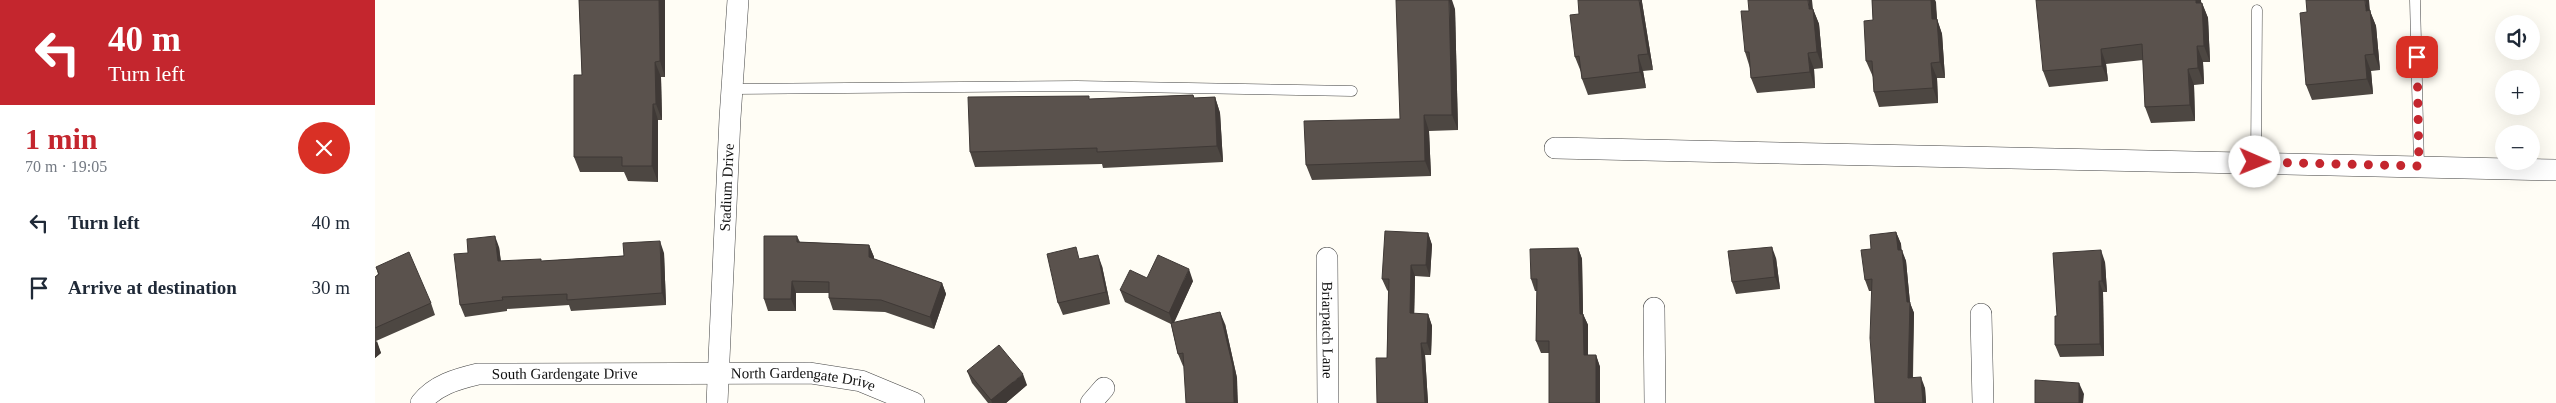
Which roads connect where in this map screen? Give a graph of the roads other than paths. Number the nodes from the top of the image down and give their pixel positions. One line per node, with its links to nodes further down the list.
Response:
1 (738, 0): 4 (street, Stadium Drive)
2 (2415, 0): 8 (lane)
3 (2257, 10): 7 (lane)
4 (732, 89): 5 (lane); 13 (street, Stadium Drive)
5 (1352, 91)
6 (1555, 148): 7 (street)
7 (2255, 162): 8 (street)
8 (2419, 166): 9 (street)
9 (2556, 170)
10 (1327, 258): 17 (street, Briarpatch Lane)
11 (1655, 308): 18 (street)
12 (1981, 314): 19 (street)
13 (719, 374): 14 (street, South Gardengate Drive); 15 (street, Stadium Drive); 16 (street, North Gardengate Drive)
14 (421, 403)
15 (717, 403)
16 (914, 403)
17 (1328, 403)
18 (1655, 403)
19 (1983, 403)

